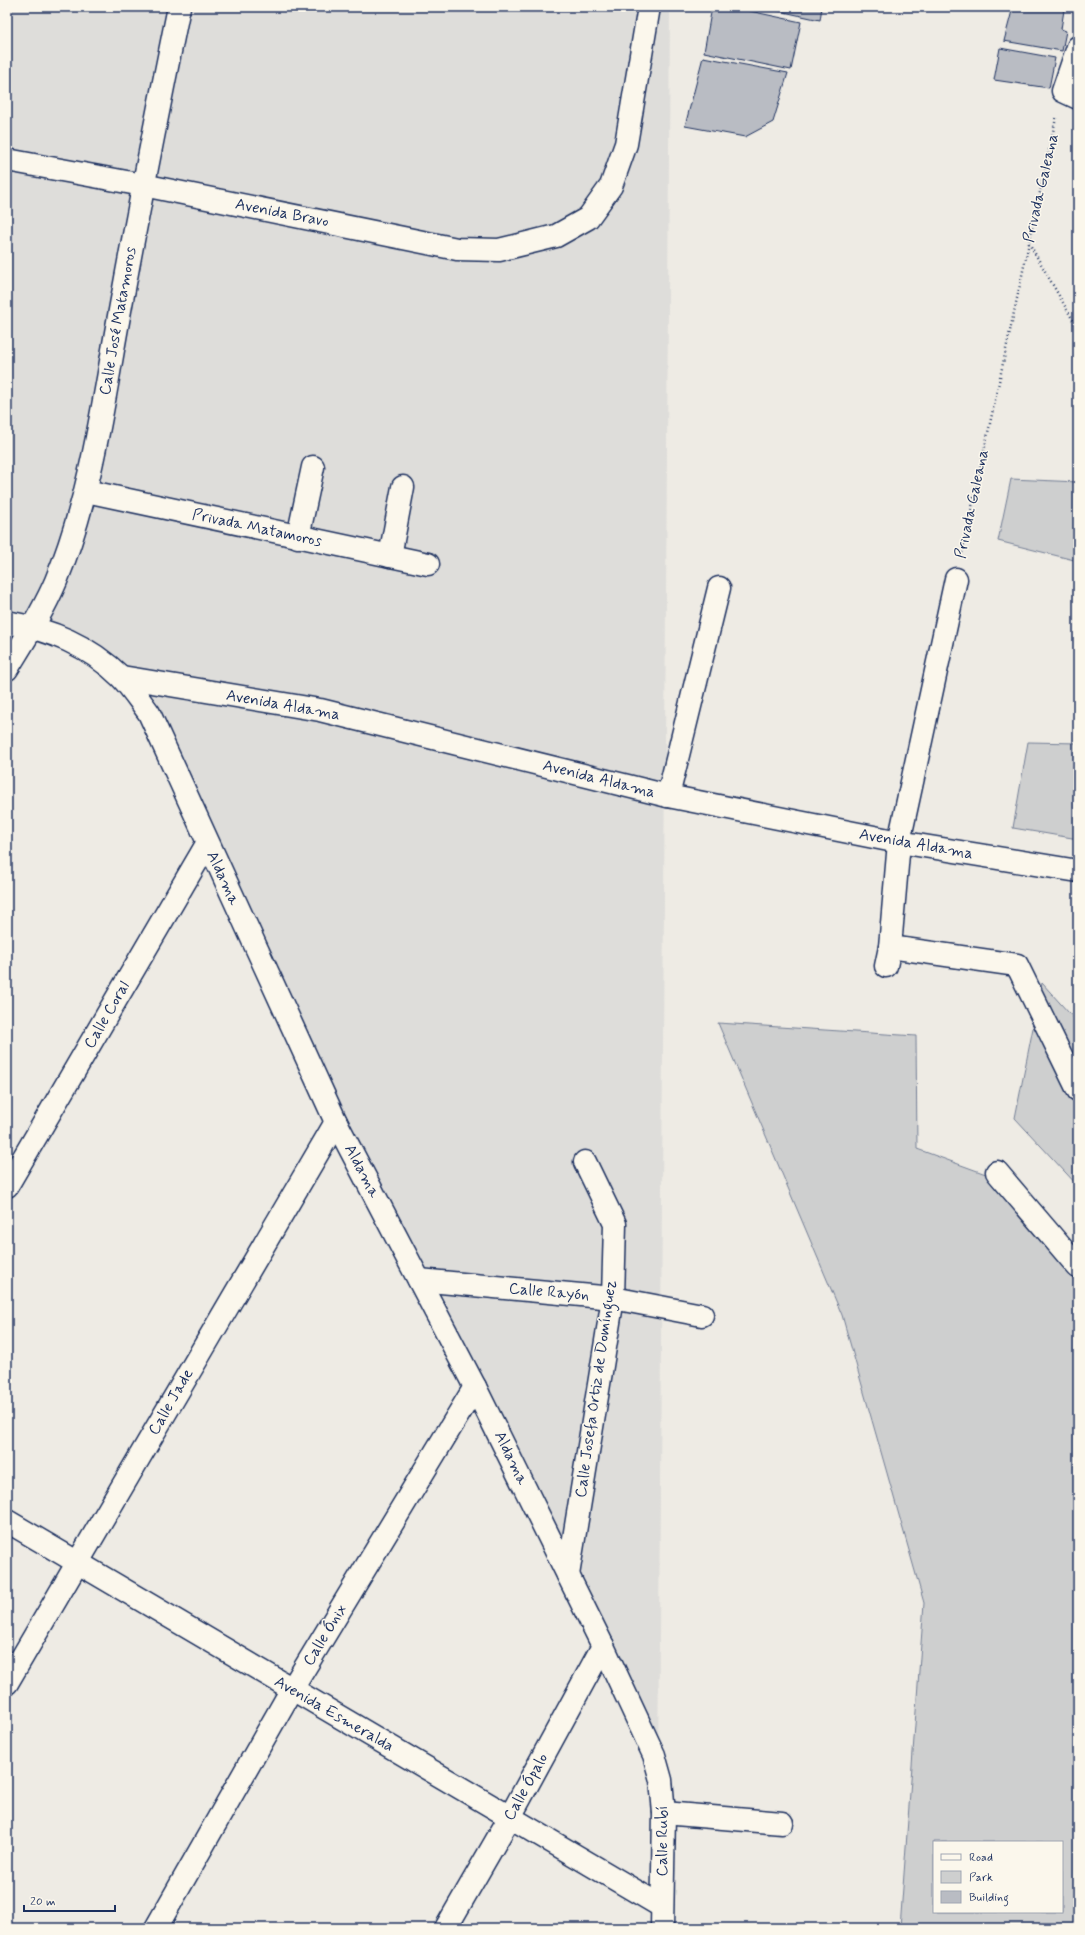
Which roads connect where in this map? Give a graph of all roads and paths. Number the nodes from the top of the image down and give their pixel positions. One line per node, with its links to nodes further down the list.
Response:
1 (179, 7): 6 (street, Calle José Matamoros)
2 (649, 7): 6 (street, Avenida Bravo)
3 (1078, 47): 4 (street)
4 (1070, 95): 7 (path, Privada Galeana)
5 (7, 160): 6 (street, Avenida Bravo)
6 (143, 185): 11 (street, Calle José Matamoros)
7 (1028, 242): 8 (path); 15 (path, Privada Galeana)
8 (1078, 329)
9 (313, 467): 12 (street)
10 (403, 487): 13 (street)
11 (86, 491): 12 (street, Privada Matamoros); 18 (street, Calle José Matamoros)
12 (298, 537): 13 (street, Privada Matamoros)
13 (390, 556): 14 (street, Privada Matamoros)
14 (428, 564)
15 (956, 579): 22 (street, Privada Galeana)
16 (719, 588): 21 (street)
17 (7, 622): 18 (street)
18 (32, 627): 19 (street, Calle José Matamoros); 20 (street, Aldama)
19 (7, 669)
20 (122, 677): 21 (street, Avenida Aldama); 23 (street, Aldama)
21 (668, 796): 22 (street, Avenida Aldama)
22 (899, 842): 24 (street, Avenida Aldama); 25 (street, Privada Galeana)
23 (207, 844): 26 (street, Aldama); 29 (street, Calle Coral)
24 (1078, 871)
25 (1078, 1090)
26 (336, 1122): 31 (street, Aldama); 36 (street, Calle Jade)
27 (585, 1162): 32 (street, Calle Josefa Ortiz de Domínguez)
28 (997, 1172): 30 (street)
29 (7, 1186)
30 (1078, 1266)
31 (420, 1280): 32 (street, Calle Rayón); 34 (street, Aldama)
32 (613, 1298): 33 (street, Calle Rayón); 37 (street, Calle Josefa Ortiz de Domínguez)
33 (702, 1315)
34 (476, 1387): 37 (street, Aldama); 40 (street, Calle Ónix)
35 (7, 1521): 36 (street, Avenida Esmeralda)
36 (77, 1562): 39 (street, Calle Jade); 40 (street, Avenida Esmeralda)
37 (568, 1575): 38 (street, Aldama)
38 (603, 1646): 41 (street, Aldama); 43 (street, Calle Ópalo)
39 (7, 1683)
40 (292, 1689): 43 (street, Avenida Esmeralda); 46 (street, Calle Ónix)
41 (654, 1755): 42 (street, Calle Rubí)
42 (664, 1813): 44 (street); 45 (street, Calle Rubí)
43 (510, 1817): 45 (street, Avenida Esmeralda); 47 (street, Calle Ópalo)
44 (782, 1823)
45 (661, 1906): 48 (street, Calle Rubí)
46 (156, 1928)
47 (446, 1928)
48 (662, 1928)

